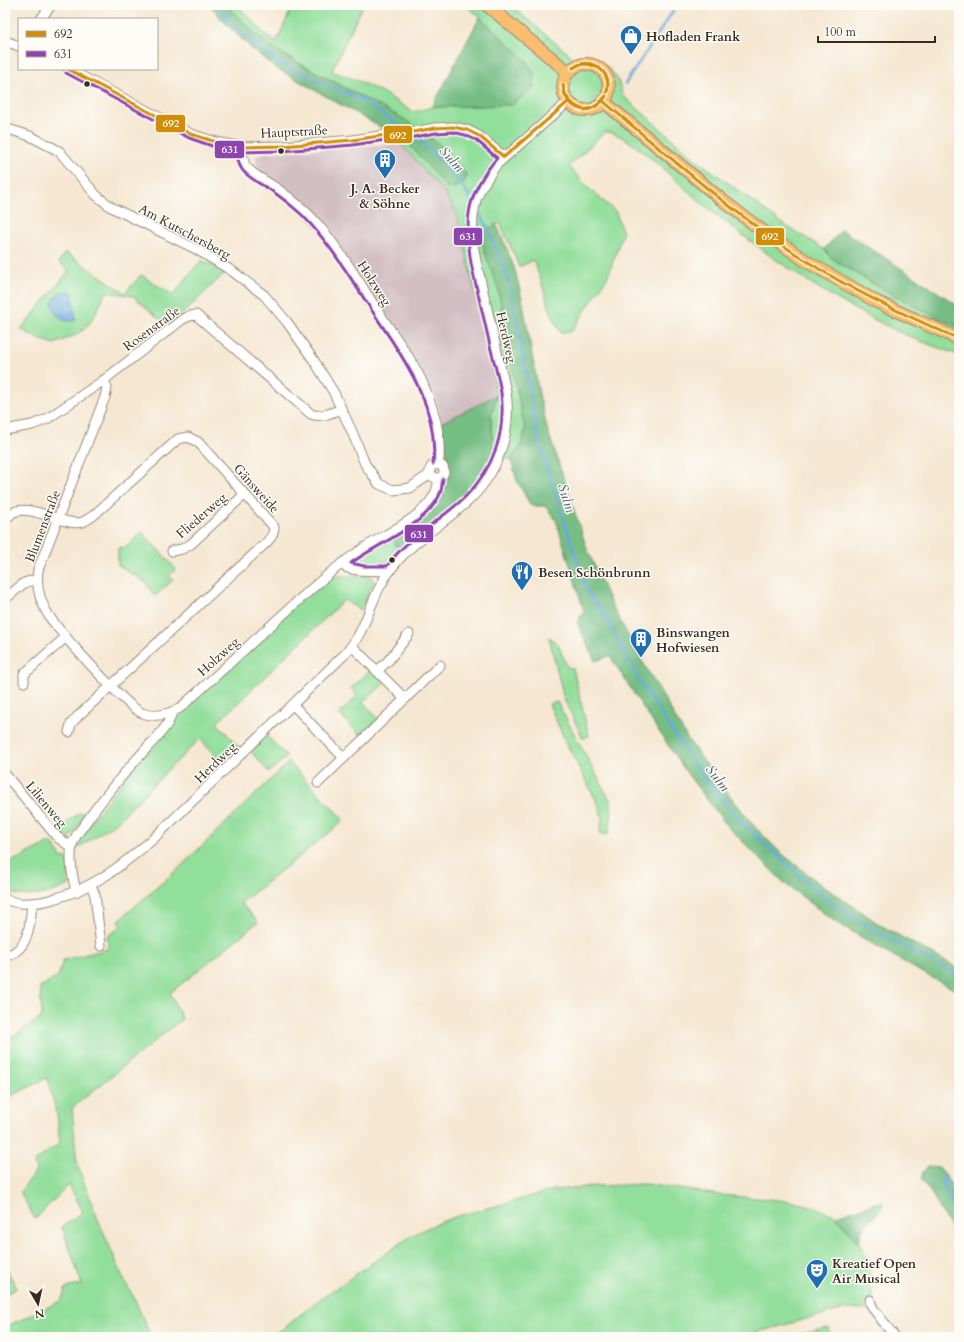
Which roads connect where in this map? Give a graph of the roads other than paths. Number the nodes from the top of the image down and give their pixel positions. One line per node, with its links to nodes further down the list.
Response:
1 (51, 5): 3 (street)
2 (487, 5): 7 (main road)
3 (42, 18)
4 (5, 41): 5 (street)
5 (18, 46)
6 (70, 70): 11 (street, Hauptstraße)
7 (568, 72): 8 (main road); 9 (main road)
8 (603, 101): 9 (main road); 13 (main road)
9 (568, 102): 12 (street, Herdweg)
10 (5, 128): 15 (street, Am Kutschersberg)
11 (243, 147): 12 (street, Hauptstraße); 17 (street, Holzweg)
12 (504, 157): 23 (street, Herdweg)
13 (959, 339)
14 (104, 380): 15 (street, Rosenstraße); 16 (street, Rosenstraße); 19 (street, Blumenstraße)
15 (341, 409): 17 (street, Am Kutschersberg)
16 (5, 430)
17 (434, 476): 22 (street, Holzweg)
18 (245, 494): 19 (street, Gänsweide); 21 (street, Fliederweg); 32 (street, Gänsweide)
19 (58, 519): 20 (street, Gänsweide); 24 (street, Blumenstraße)
20 (5, 520)
21 (172, 551)
22 (341, 564): 23 (street); 35 (street, Holzweg)
23 (390, 571): 28 (street, Herdweg)
24 (37, 579): 25 (street); 27 (street, Blumenstraße)
25 (5, 599)
26 (409, 634): 30 (street)
27 (66, 637): 31 (street); 32 (street, Blumenstraße)
28 (352, 646): 30 (street); 34 (street, Herdweg)
29 (440, 665): 33 (street)
30 (377, 671): 33 (street)
31 (24, 682)
32 (110, 685): 35 (street, Blumenstraße); 36 (street)
33 (405, 699): 37 (street)
34 (293, 705): 37 (street); 41 (street, Herdweg)
35 (172, 712): 40 (street, Holzweg)
36 (69, 732)
37 (344, 758): 39 (street)
38 (5, 774): 40 (street, Lilienweg)
39 (318, 783)
40 (71, 847): 42 (street)
41 (91, 885): 42 (street, Herdweg); 45 (street)
42 (76, 892): 44 (street, Herdweg)
43 (5, 899): 44 (street, Herdweg)
44 (32, 903): 46 (street)
45 (101, 946)
46 (9, 955)
47 (870, 1300): 48 (street)
48 (895, 1337)

